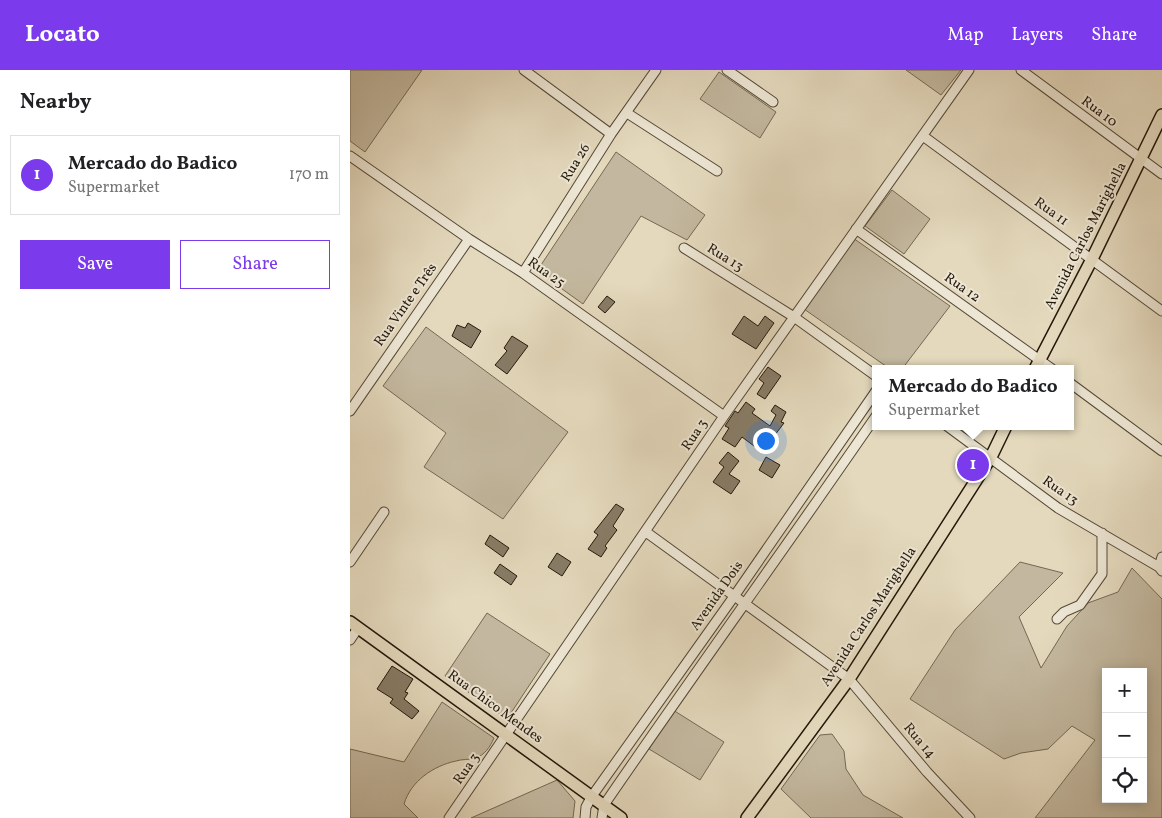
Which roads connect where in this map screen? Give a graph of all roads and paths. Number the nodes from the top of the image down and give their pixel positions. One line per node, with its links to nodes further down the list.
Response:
1 (524, 70): 9 (street)
2 (656, 70): 7 (street, Rua 26)
3 (727, 70): 6 (street)
4 (969, 70): 10 (street, Rua 3)
5 (1022, 70): 12 (street, Rua 10)
6 (773, 102)
7 (628, 113): 9 (street, Rua 26); 13 (street)
8 (1162, 115): 12 (main road, Avenida Carlos Marighella)
9 (611, 134): 19 (street, Rua 26)
10 (922, 136): 15 (street, Rua 3); 18 (street, Rua 11)
11 (350, 156): 16 (street, Rua 25)
12 (1142, 158): 14 (street, Rua 10); 18 (main road, Avenida Carlos Marighella)
13 (717, 171)
14 (1162, 174)
15 (856, 229): 21 (street, Rua 3); 22 (street, Rua 12)
16 (468, 238): 19 (street, Rua 25); 26 (street, Rua Vinte e Três)
17 (684, 248): 21 (street, Rua 13)
18 (1092, 259): 20 (street, Rua 11); 22 (main road, Avenida Carlos Marighella)
19 (523, 273): 27 (street, Rua 25)
20 (1162, 311)
21 (794, 317): 23 (street, Rua 13); 27 (street, Rua 3)
22 (1038, 364)
23 (872, 373)
24 (1074, 385): 31 (street)
25 (872, 397): 39 (street, Avenida Dois)
26 (350, 411)
27 (724, 416): 34 (street, Rua 3)
28 (872, 422): 40 (street, Avenida Dois)
29 (953, 430): 32 (street, Rua 13)
30 (1004, 430): 32 (main road, Avenida Carlos Marighella)
31 (1162, 452)
32 (991, 457): 35 (street, Rua 13); 44 (main road, Avenida Carlos Marighella)
33 (384, 512): 37 (street)
34 (646, 532): 39 (street, Rua 14); 45 (street, Rua 3)
35 (1102, 534): 38 (street, Rua 13); 41 (street)
36 (1162, 557): 38 (street)
37 (350, 562)
38 (1161, 569)
39 (735, 595): 40 (street, Rua 14); 46 (street, Avenida Dois)
40 (747, 604): 44 (street, Rua 14); 47 (street, Avenida Dois)
41 (1057, 619)
42 (354, 625): 43 (street); 45 (main road, Rua Chico Mendes)
43 (350, 640)
44 (849, 679): 52 (main road, Avenida Carlos Marighella); 53 (street, Rua 14)
45 (508, 734): 46 (main road, Rua Chico Mendes); 48 (street, Rua 3)
46 (592, 796): 47 (main road, Rua Chico Mendes); 49 (street, Avenida Dois)
47 (604, 805): 50 (street, Avenida Dois); 51 (main road, Rua Chico Mendes)
48 (449, 818)
49 (585, 818)
50 (602, 818)
51 (621, 818)
52 (747, 818)
53 (970, 818)

